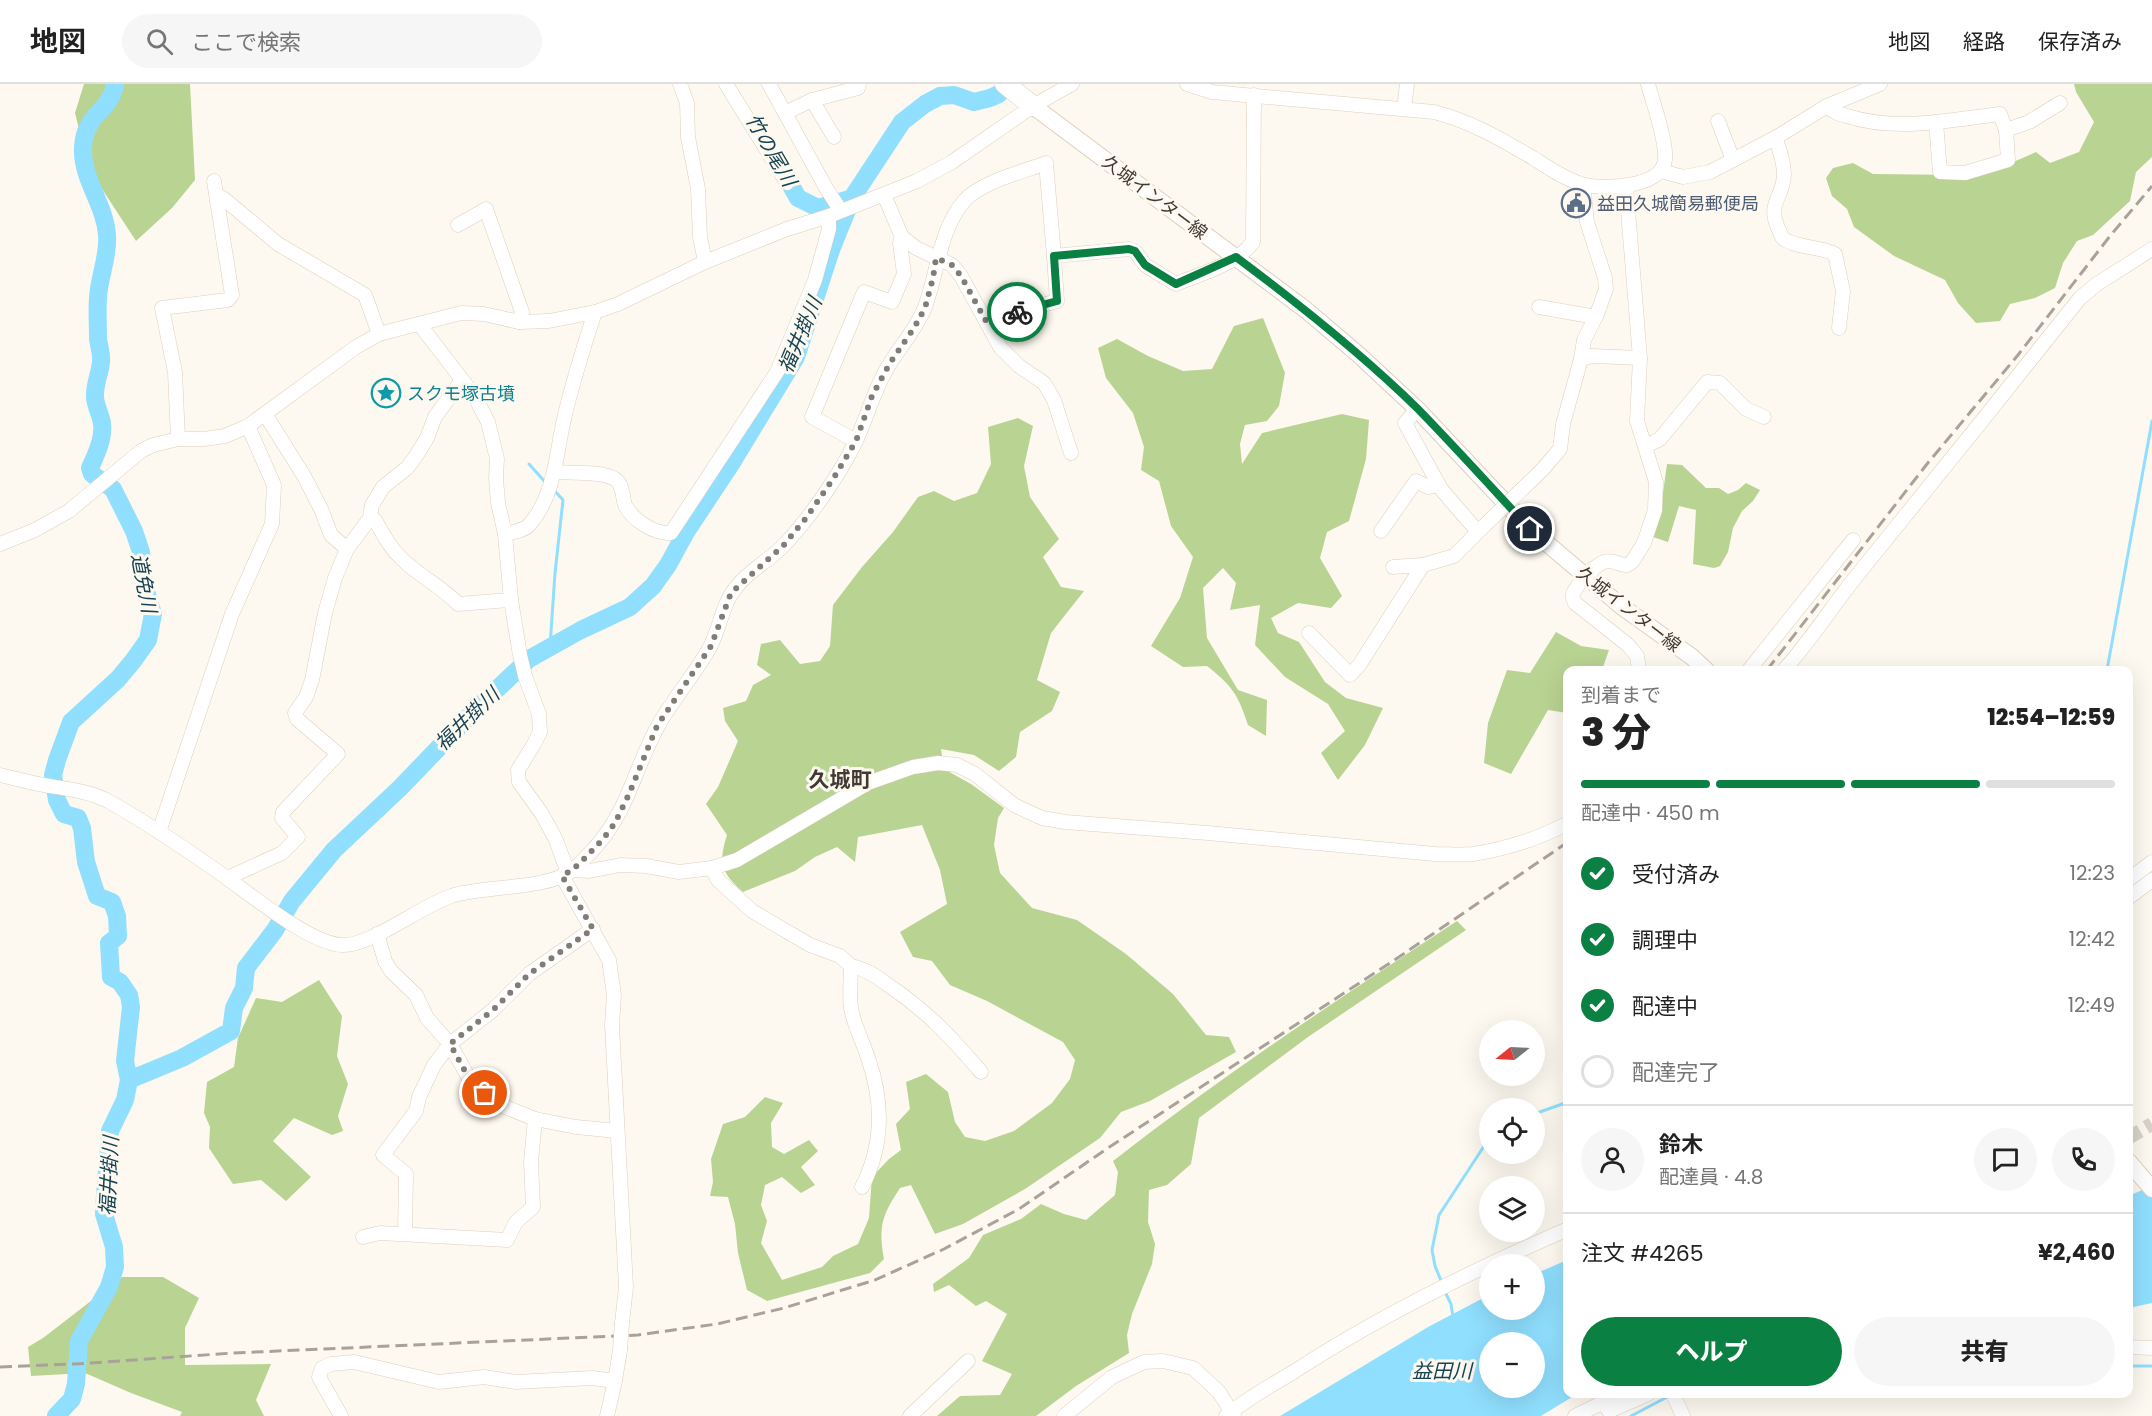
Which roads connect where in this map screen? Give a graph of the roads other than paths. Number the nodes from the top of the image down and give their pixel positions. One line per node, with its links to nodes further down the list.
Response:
1 (680, 84): 38 (street)
2 (726, 84): 26 (street)
3 (769, 84): 17 (street)
4 (859, 84): 12 (street)
5 (1005, 84): 14 (highway)
6 (1072, 84): 14 (street)
7 (1187, 84): 11 (street)
8 (1407, 84): 16 (street)
9 (1648, 84): 24 (street)
10 (1880, 84): 15 (street)
11 (1254, 95): 16 (street); 36 (street)
12 (812, 100): 17 (street); 21 (street)
13 (2060, 103): 20 (street)
14 (1033, 106): 29 (street); 36 (main road, 久城インター線)
15 (1827, 106): 19 (street); 22 (street)
16 (1404, 109): 27 (street)
17 (785, 113): 31 (street)
18 (1718, 121): 23 (street)
19 (1936, 122): 20 (street); 20 (street)
20 (2006, 130)
21 (834, 137)
22 (1775, 138): 23 (street); 45 (street)
23 (1733, 160): 24 (street)
24 (1661, 171): 28 (street)
25 (214, 181): 30 (street)
26 (787, 183)
27 (1583, 185): 28 (street); 41 (street)
28 (1626, 186): 47 (street)
29 (884, 195): 31 (street); 33 (street)
30 (217, 200): 46 (street); 54 (street)
31 (835, 214): 38 (street); 58 (street)
32 (458, 225): 43 (street)
33 (902, 237): 37 (street); 55 (street)
34 (2152, 249): 75 (street)
35 (1054, 256): 36 (street); 37 (street); 42 (street)
36 (1236, 257): 50 (main road, 久城インター線)
37 (936, 258): 42 (street); 55 (street)
38 (705, 262): 40 (street)
39 (1539, 307): 41 (street)
40 (595, 312): 43 (street); 58 (street)
41 (1596, 317): 48 (street)
42 (986, 321): 57 (street)
43 (519, 322): 44 (street)
44 (420, 325): 46 (street); 49 (street)
45 (1839, 328)
46 (379, 334): 51 (street)
47 (1640, 358): 48 (street); 56 (street)
48 (1581, 359): 61 (street, bridge)
49 (462, 380): 60 (street); 63 (street)
50 (1417, 409): 59 (street); 69 (main road, 久城インター線)
51 (265, 414): 53 (street); 66 (street)
52 (1764, 417): 56 (street)
53 (248, 426): 54 (street); 78 (street)
54 (178, 439): 65 (street)
55 (856, 441): 81 (street)
56 (1646, 446): 69 (street)
57 (1071, 453)
58 (555, 472): 63 (street)
59 (1439, 485): 61 (street); 62 (street)
60 (370, 518): 66 (street); 70 (street)
61 (1481, 528): 67 (street)
62 (1381, 531)
63 (505, 534): 70 (street)
64 (1853, 540): 74 (street)
65 (0, 544)
66 (347, 549): 83 (street)
67 (1423, 565): 68 (street); 71 (street)
68 (1393, 567)
69 (1585, 577): 72 (street); 73 (main road, 久城インター線)
70 (511, 600): 81 (street)
71 (1309, 633)
72 (1638, 666)
73 (1701, 666)
74 (1752, 666)
75 (1788, 666)
76 (0, 775): 78 (street)
77 (1563, 826): 80 (street)
78 (159, 832): 83 (street)
79 (2152, 862): 82 (street)
80 (712, 868): 81 (street); 88 (street)
81 (567, 873): 86 (street); 87 (street)
82 (2133, 876)
83 (229, 880): 87 (street)
84 (2152, 880): 85 (street)
85 (2133, 894)
86 (593, 929): 89 (street); 92 (street)
87 (377, 934): 89 (street)
88 (851, 966): 90 (street); 94 (street)
89 (450, 1044): 91 (street); 97 (street)
90 (981, 1072)
91 (536, 1119): 92 (street); 97 (street)
92 (617, 1131): 102 (street, bridge)
93 (2133, 1166): 95 (main road)
94 (862, 1187)
95 (2152, 1189)
96 (1563, 1231): 108 (street)
97 (405, 1234): 98 (street)
98 (363, 1237)
99 (2133, 1347): 100 (street)
100 (2152, 1348)
101 (968, 1361): 111 (street)
102 (615, 1381): 109 (street); 110 (street)
103 (1612, 1398): 106 (street)
104 (1639, 1398): 106 (street)
105 (1674, 1398): 107 (street)
106 (1603, 1402): 113 (street)
107 (1678, 1414)
108 (1230, 1415): 112 (street)
109 (341, 1416)
110 (607, 1416)
111 (910, 1416)
112 (1064, 1416)
113 (1575, 1416)

